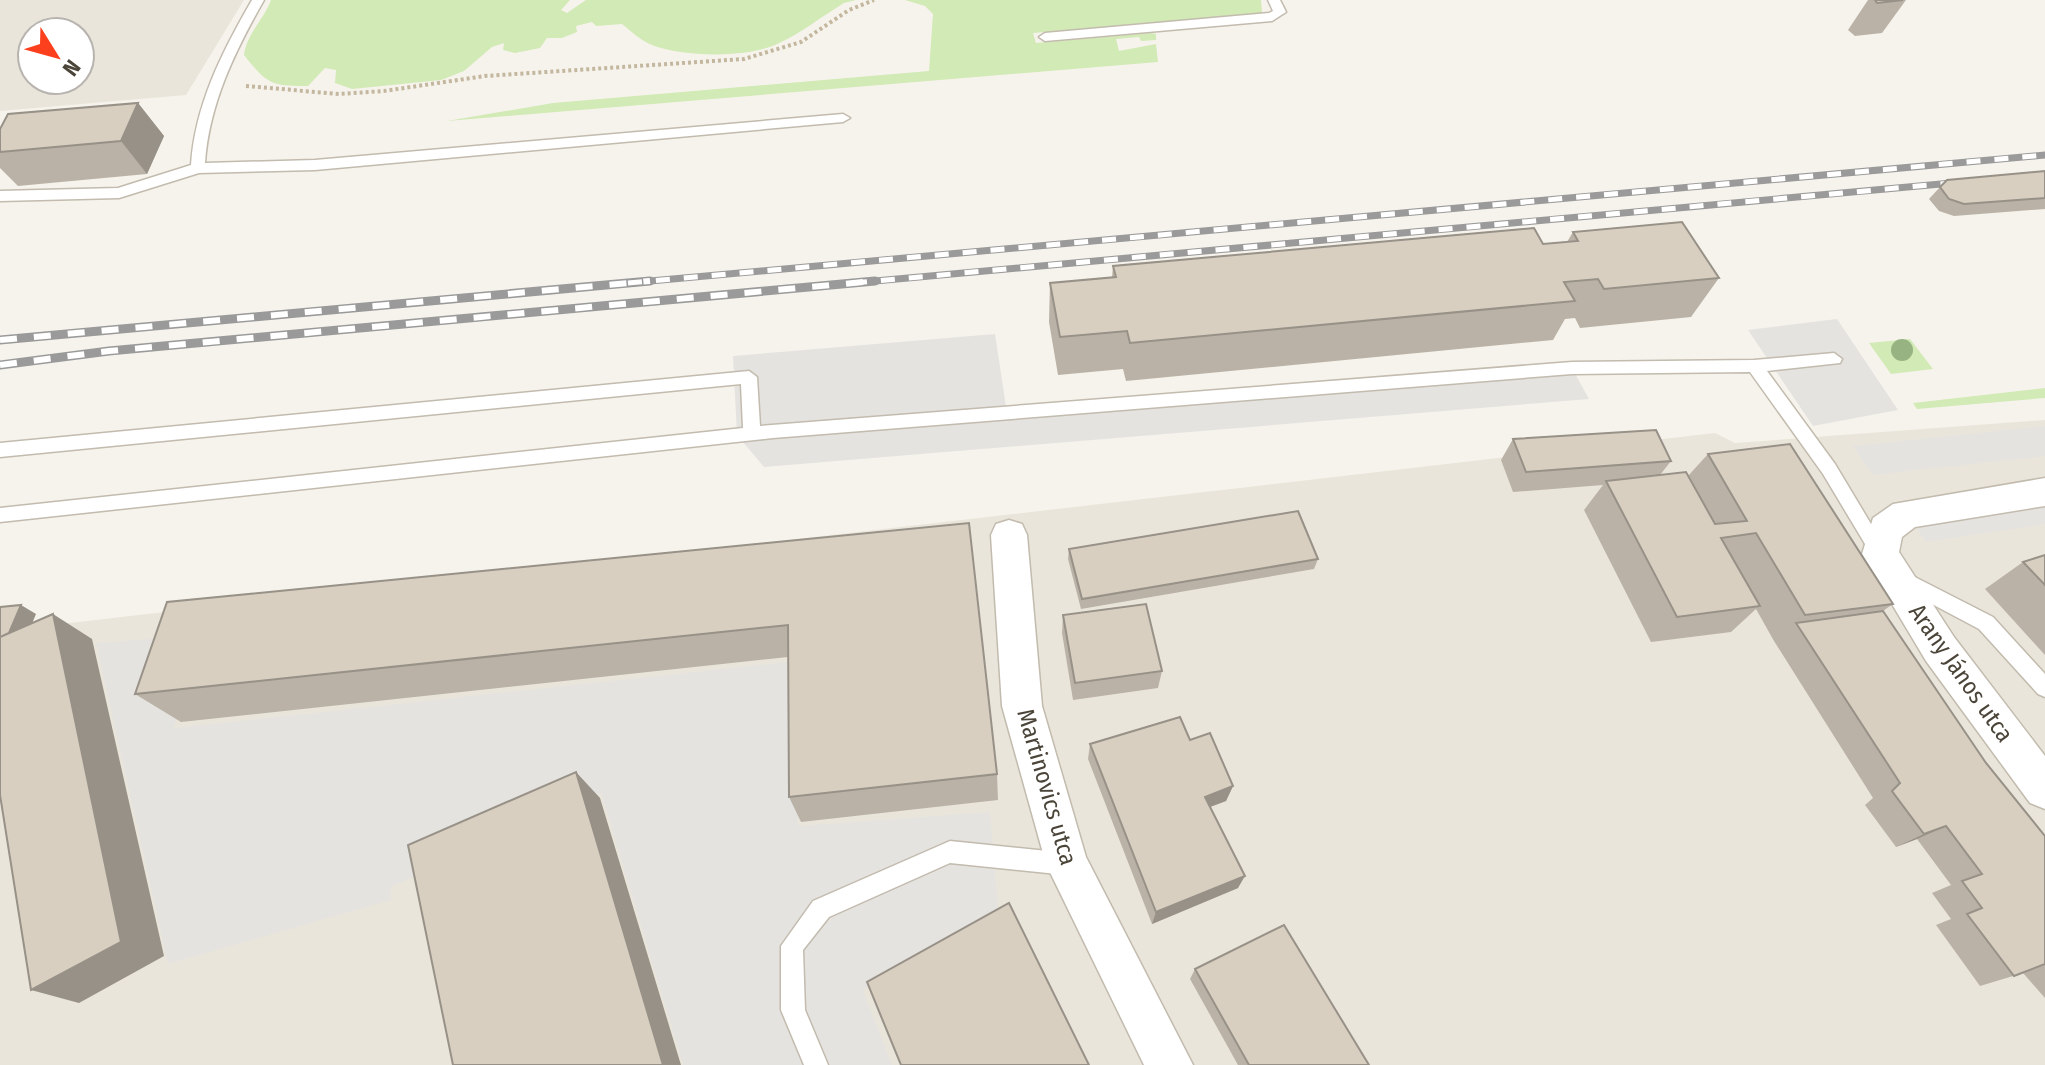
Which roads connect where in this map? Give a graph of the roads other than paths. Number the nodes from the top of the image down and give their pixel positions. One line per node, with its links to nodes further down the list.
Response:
1 (258, 0): 5 (lane)
2 (1274, 0): 3 (lane)
3 (1045, 37)
4 (843, 118): 5 (lane)
5 (198, 168): 6 (lane)
6 (0, 196)
7 (1834, 359): 8 (lane)
8 (1754, 366): 9 (lane); 14 (lane)
9 (752, 434): 10 (lane); 12 (lane)
10 (0, 450)
11 (2045, 492): 14 (street)
12 (0, 515)
13 (1009, 535): 17 (street, Martinovics utca)
14 (1886, 564): 15 (lane); 16 (street, Arany János utca)
15 (2045, 688)
16 (2045, 789)
17 (1067, 864): 18 (lane); 19 (street, Martinovics utca)
18 (816, 1065)
19 (1169, 1065)

